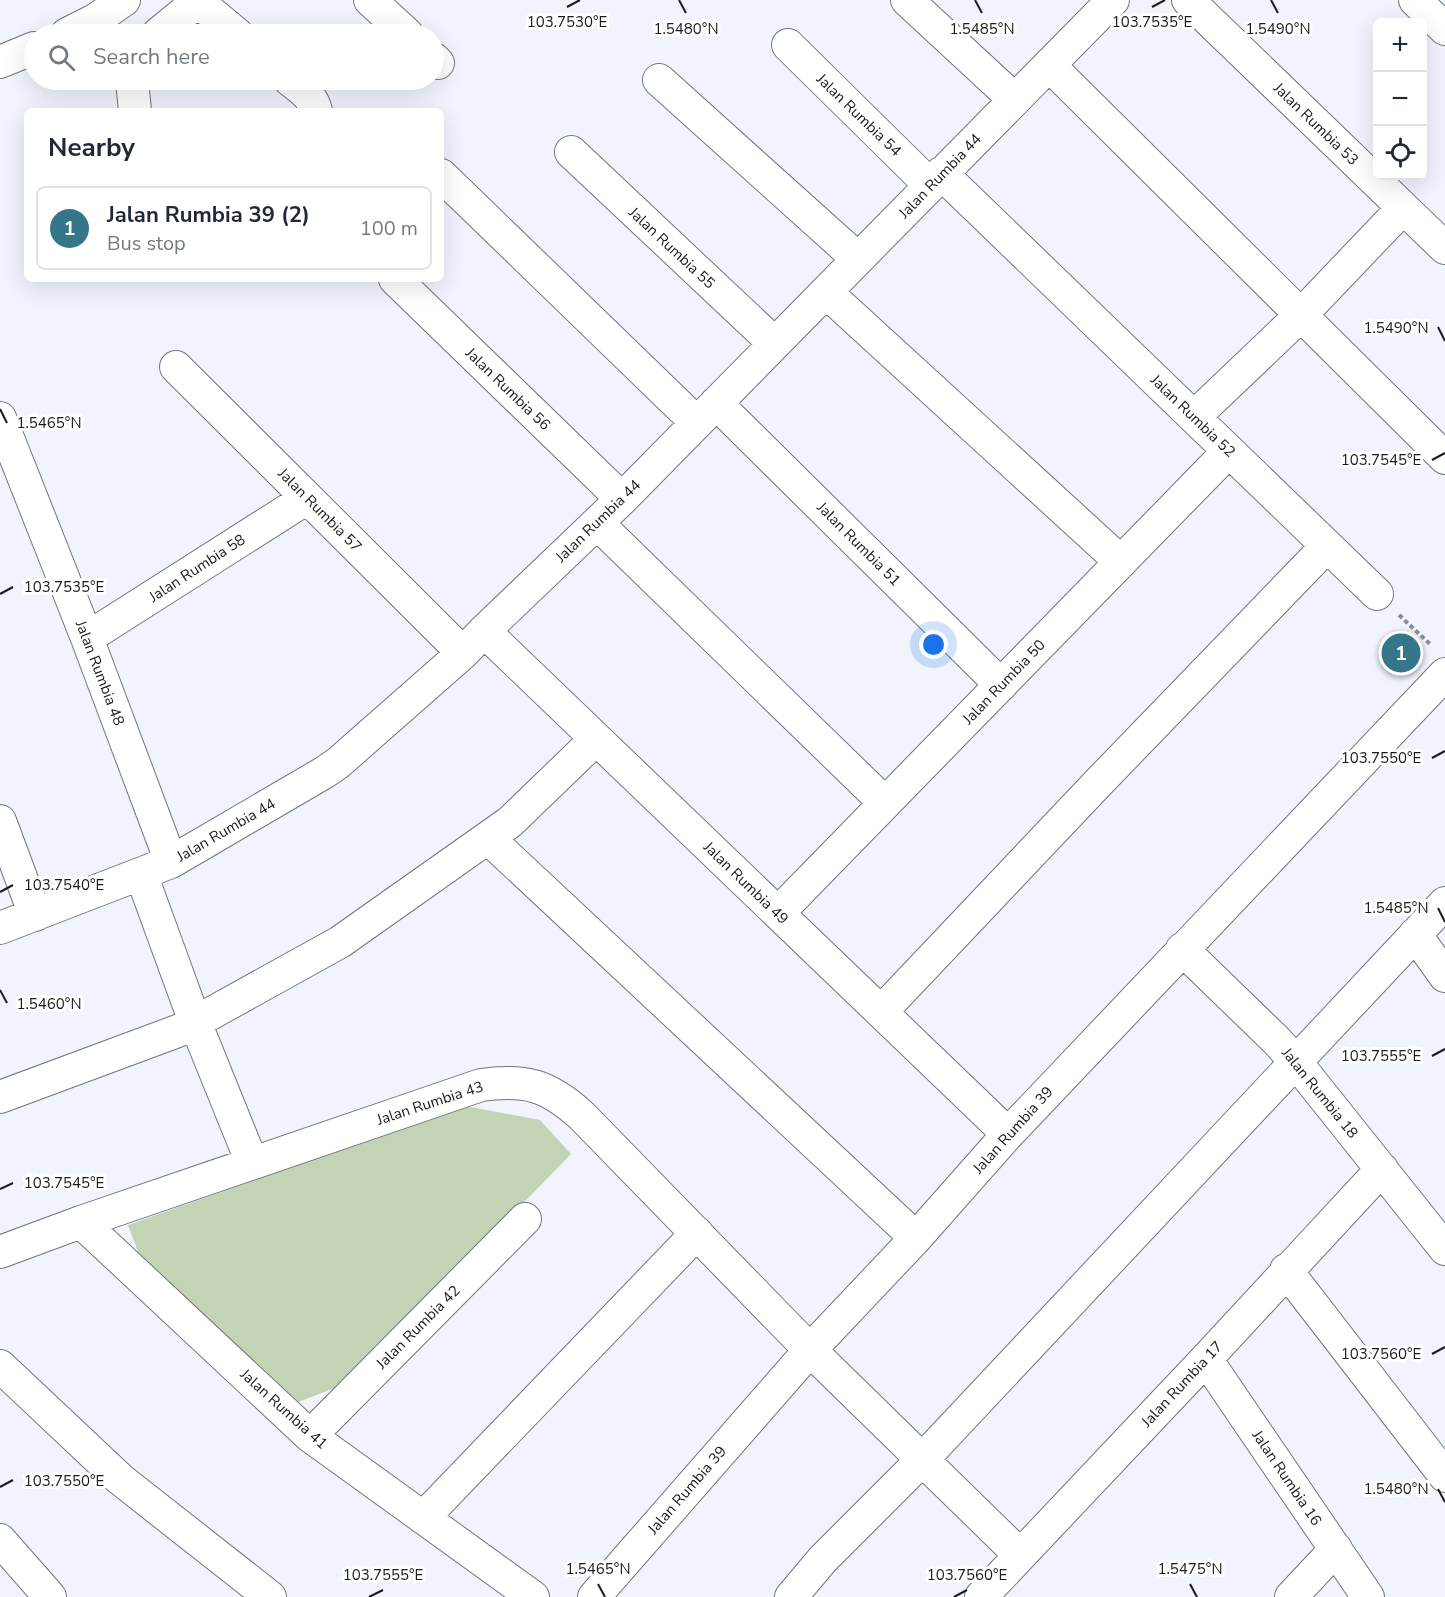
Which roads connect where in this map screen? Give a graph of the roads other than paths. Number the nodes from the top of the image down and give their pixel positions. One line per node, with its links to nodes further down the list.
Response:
1 (124, 0): 8 (street)
2 (370, 0): 11 (street)
3 (907, 0): 20 (street)
4 (1113, 0): 16 (street, Jalan Rumbia 44)
5 (1188, 0): 26 (street, Jalan Rumbia 53)
6 (1415, 0): 12 (street)
7 (197, 1): 9 (street); 10 (street)
8 (87, 24)
9 (170, 24)
10 (225, 24)
11 (396, 24)
12 (1445, 28)
13 (788, 45): 25 (street, Jalan Rumbia 54)
14 (24, 52): 15 (street)
15 (0, 62)
16 (1049, 65): 20 (street, Jalan Rumbia 44); 31 (street)
17 (659, 80): 28 (street)
18 (133, 90): 21 (street)
19 (303, 90): 22 (street)
20 (1014, 99): 25 (street, Jalan Rumbia 44)
21 (135, 108)
22 (315, 108)
23 (571, 152): 32 (street, Jalan Rumbia 55)
24 (444, 178): 34 (street, Jalan Rumbia 51)
25 (936, 179): 28 (street, Jalan Rumbia 44); 35 (street, Jalan Rumbia 52)
26 (1403, 207): 27 (street, Jalan Rumbia 53); 31 (street)
27 (1440, 233)
28 (858, 259): 30 (street, Jalan Rumbia 44)
29 (398, 282): 40 (street, Jalan Rumbia 56)
30 (826, 292): 32 (street, Jalan Rumbia 44); 43 (street)
31 (1300, 316): 35 (street); 38 (street)
32 (774, 344): 34 (street, Jalan Rumbia 44)
33 (176, 367): 39 (street, Jalan Rumbia 57)
34 (706, 413): 40 (street, Jalan Rumbia 44); 48 (street, Jalan Rumbia 51)
35 (1194, 417): 37 (street, Jalan Rumbia 52)
36 (1, 423): 45 (street, Jalan Rumbia 48)
37 (1229, 451): 42 (street, Jalan Rumbia 52); 43 (street, Jalan Rumbia 50)
38 (1445, 458)
39 (307, 498): 45 (street, Jalan Rumbia 58); 46 (street, Jalan Rumbia 57)
40 (622, 499): 41 (street, Jalan Rumbia 44)
41 (597, 523): 46 (street, Jalan Rumbia 44); 50 (street)
42 (1328, 546): 44 (street, Jalan Rumbia 52); 62 (street)
43 (1121, 562): 48 (street, Jalan Rumbia 50)
44 (1377, 594)
45 (87, 638): 53 (street, Jalan Rumbia 48)
46 (473, 642): 49 (street, Jalan Rumbia 49); 53 (street, Jalan Rumbia 44)
47 (1441, 662): 60 (street, Jalan Rumbia 39)
48 (1001, 685): 50 (street, Jalan Rumbia 50)
49 (596, 739): 52 (street); 56 (street, Jalan Rumbia 49)
50 (885, 803): 56 (street, Jalan Rumbia 50)
51 (0, 821): 57 (street)
52 (488, 838): 63 (street); 72 (street)
53 (171, 862): 54 (street, Jalan Rumbia 44)
54 (141, 874): 57 (street, Jalan Rumbia 44); 63 (street)
55 (1445, 903): 59 (street)
56 (778, 913): 62 (street, Jalan Rumbia 49)
57 (35, 915): 58 (street, Jalan Rumbia 44)
58 (0, 928)
59 (1415, 934): 61 (street); 64 (street)
60 (1182, 949): 64 (street, Jalan Rumbia 18); 66 (street, Jalan Rumbia 39)
61 (1445, 976)
62 (881, 1012): 66 (street, Jalan Rumbia 49)
63 (195, 1022): 65 (street); 67 (street)
64 (1295, 1061): 68 (street, Jalan Rumbia 18); 80 (street)
65 (0, 1097)
66 (1008, 1134): 72 (street, Jalan Rumbia 39)
67 (252, 1163): 70 (street, Jalan Rumbia 43); 71 (street, Jalan Rumbia 43)
68 (1382, 1169): 73 (street, Jalan Rumbia 18); 75 (street, Jalan Rumbia 17)
69 (525, 1219): 79 (street, Jalan Rumbia 42)
70 (81, 1222): 74 (street, Jalan Rumbia 43); 79 (street, Jalan Rumbia 41)
71 (697, 1233): 76 (street, Jalan Rumbia 43); 82 (street)
72 (916, 1238): 76 (street, Jalan Rumbia 39)
73 (1445, 1250)
74 (0, 1252)
75 (1286, 1270): 77 (street, Jalan Rumbia 17); 81 (street)
76 (810, 1350): 80 (street, Jalan Rumbia 43); 89 (street, Jalan Rumbia 39)
77 (1206, 1359): 84 (street, Jalan Rumbia 16); 85 (street, Jalan Rumbia 17)
78 (0, 1365): 87 (street)
79 (310, 1436): 82 (street, Jalan Rumbia 41)
80 (922, 1460): 85 (street, Jalan Rumbia 43); 90 (street)
81 (1445, 1476)
82 (423, 1518): 88 (street, Jalan Rumbia 41)
83 (0, 1540): 86 (street)
84 (1336, 1549): 92 (street); 93 (street, Jalan Rumbia 16)
85 (1020, 1555): 91 (street, Jalan Rumbia 17)
86 (50, 1597)
87 (270, 1597)
88 (533, 1597)
89 (594, 1597)
90 (791, 1597)
91 (981, 1597)
92 (1291, 1597)
93 (1368, 1597)

